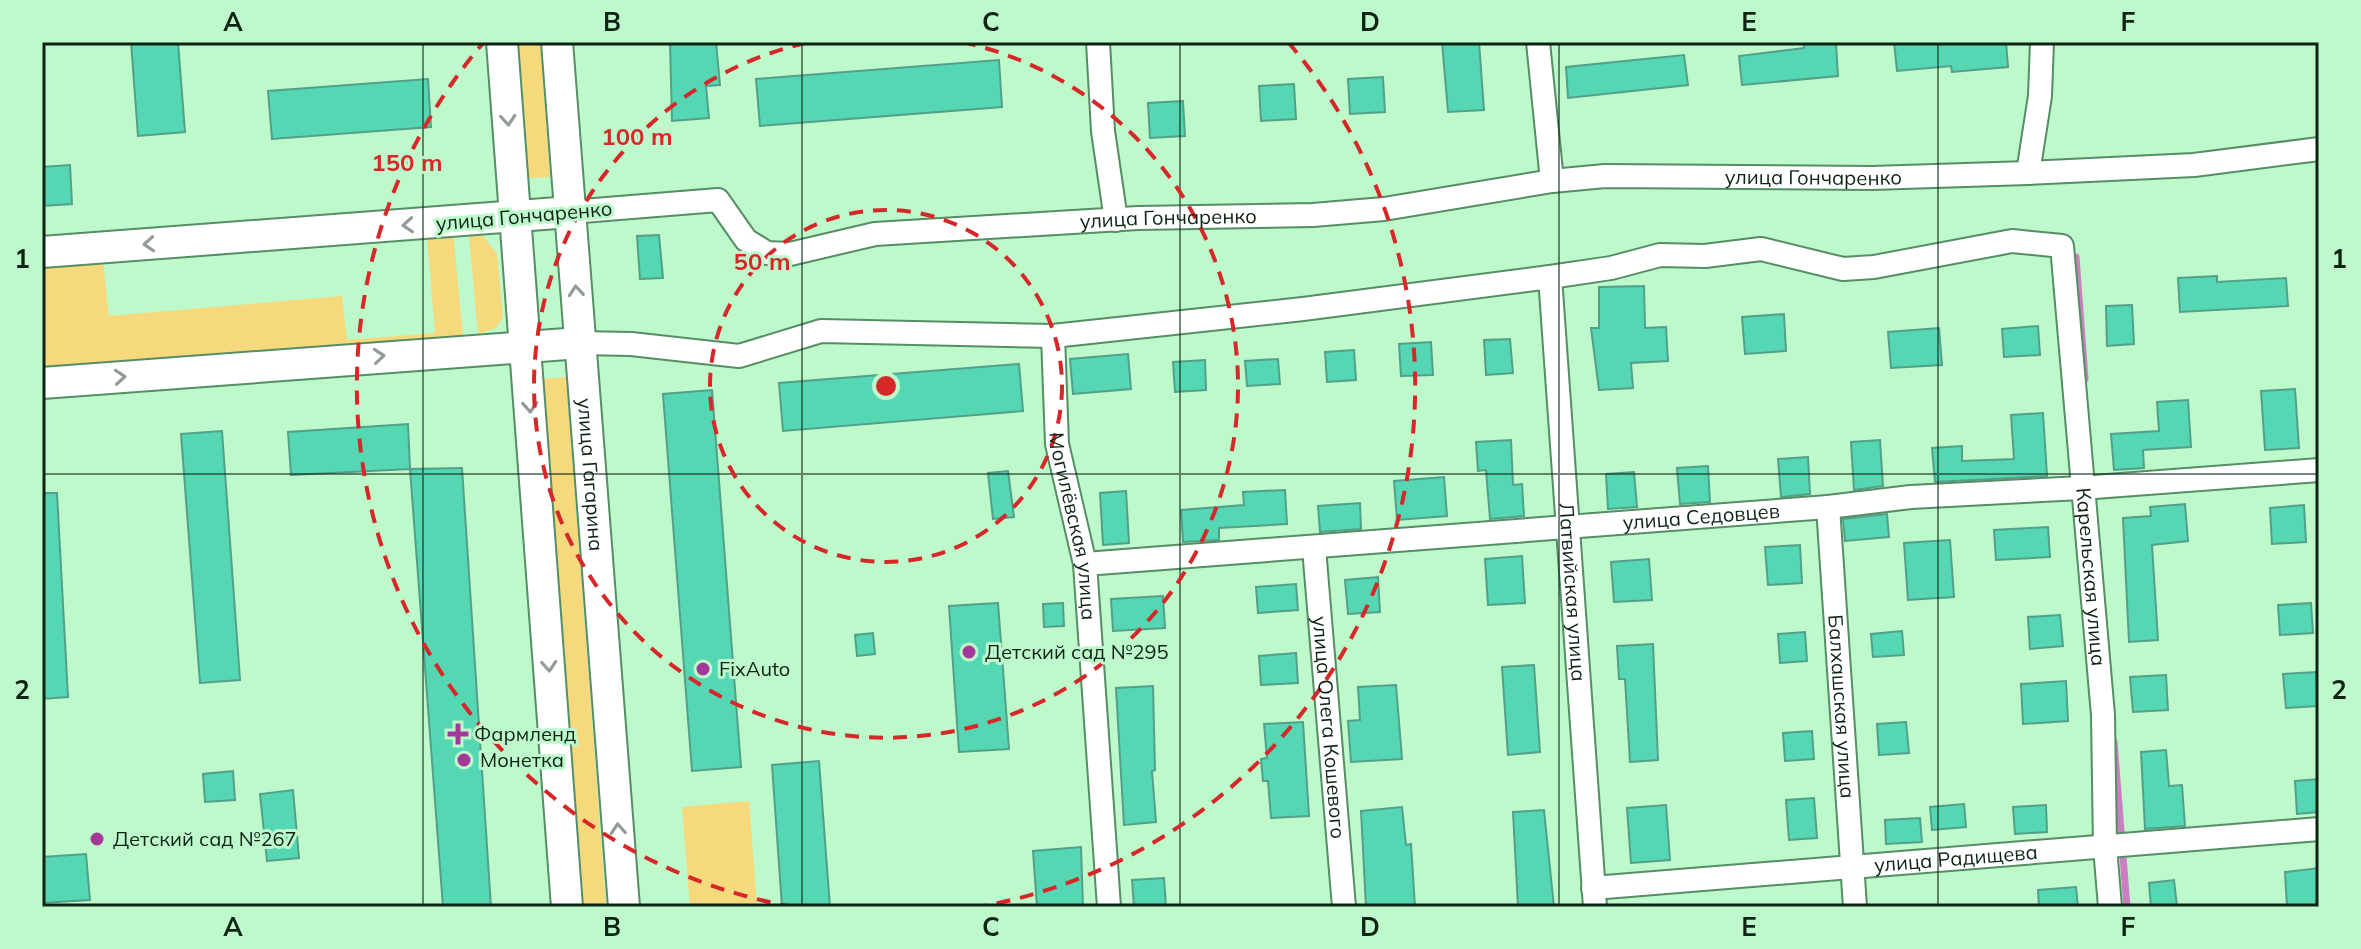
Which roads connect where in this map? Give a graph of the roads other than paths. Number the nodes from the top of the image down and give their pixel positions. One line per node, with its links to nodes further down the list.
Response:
1 (502, 42): 10 (main road, one-way to 10)
2 (557, 42): 9 (main road, улица Гагарина)
3 (1098, 42): 11 (street)
4 (1538, 42): 8 (street)
5 (2042, 42): 7 (street)
6 (2319, 149): 7 (street, улица Гончаренко)
7 (2028, 173): 8 (street, улица Гончаренко)
8 (1552, 181): 11 (street, улица Гончаренко)
9 (570, 212): 10 (main road, улица Гончаренко); 11 (street, улица Гончаренко); 15 (main road, улица Гагарина, one-way to 9)
10 (515, 216): 12 (main road, улица Гончаренко, one-way to 12); 16 (main road)
11 (1116, 220)
12 (42, 252)
13 (1550, 277): 14 (street); 19 (street, Карельская улица); 21 (street, Латвийская улица)
14 (1053, 336): 15 (street); 23 (street, Могилёвская улица)
15 (580, 343): 16 (main road); 29 (main road, улица Гагарина, one-way to 15)
16 (525, 345): 17 (main road, one-way to 16); 28 (main road, one-way to 28)
17 (42, 383)
18 (2319, 470): 19 (street, улица Седовцев)
19 (2081, 488): 20 (street, улица Седовцев); 25 (street, Карельская улица)
20 (1828, 507): 21 (street, улица Седовцев); 26 (street, Балхашская улица)
21 (1566, 528): 22 (street, улица Седовцев); 27 (street, Латвийская улица)
22 (1314, 548): 23 (street, улица Седовцев); 31 (street, улица Олега Кошевого)
23 (1085, 564): 30 (street, Могилёвская улица)
24 (2319, 829): 25 (street, улица Радищева)
25 (2105, 847): 26 (street, улица Радищева); 33 (street, Карельская улица)
26 (1852, 867): 27 (street, улица Радищева); 32 (street, Балхашская улица)
27 (1594, 897)
28 (567, 907)
29 (624, 907)
30 (1109, 907)
31 (1344, 907)
32 (1855, 907)
33 (2110, 907)

